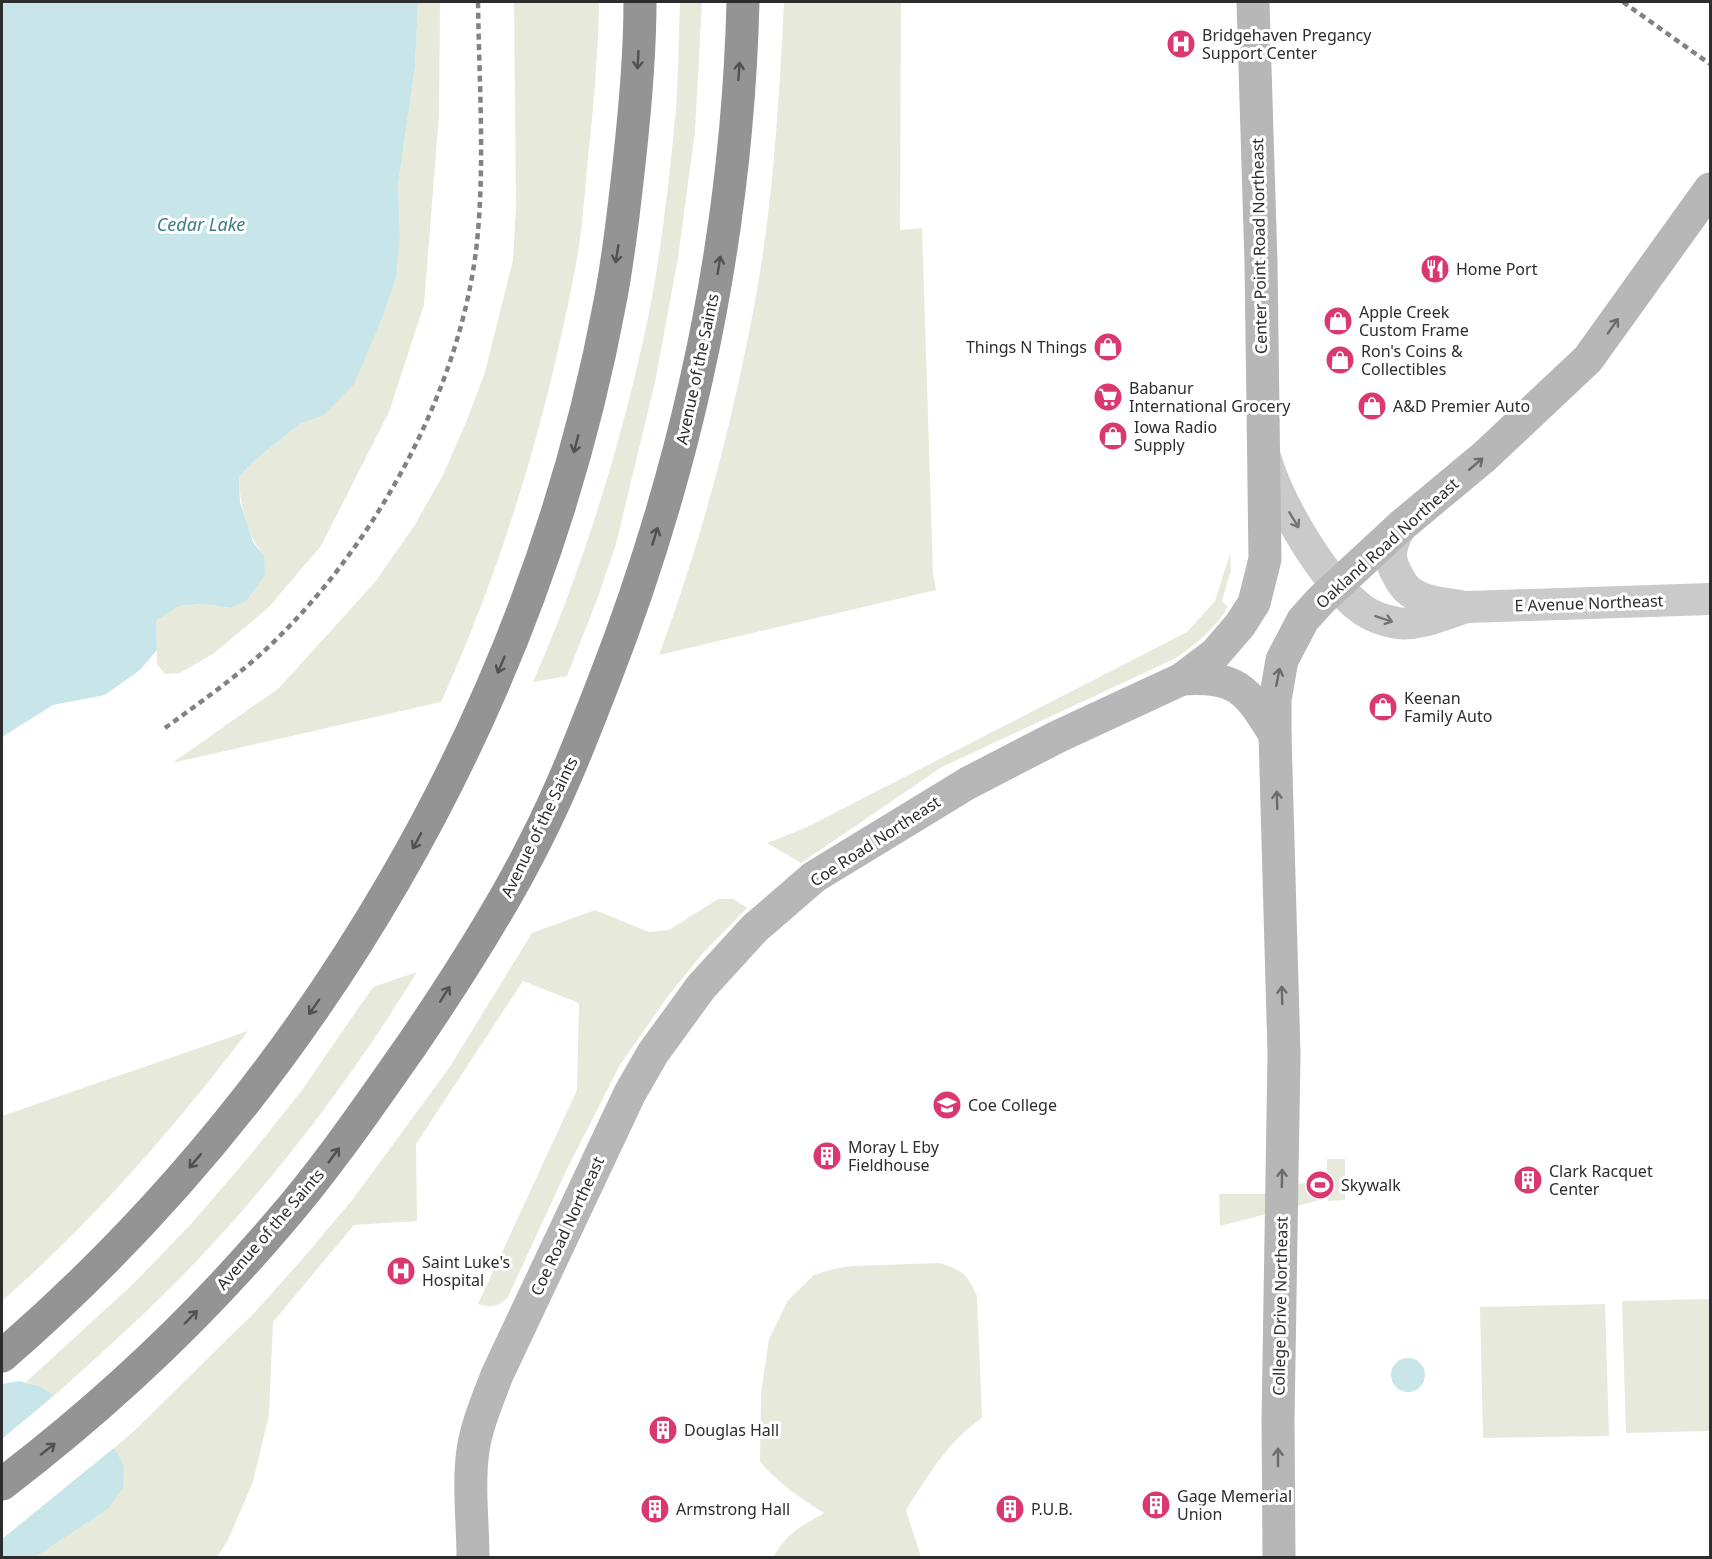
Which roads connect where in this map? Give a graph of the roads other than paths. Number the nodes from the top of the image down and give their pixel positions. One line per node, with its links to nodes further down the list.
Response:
1 (640, 2): 14 (highway, one-way to 14)
2 (743, 2): 15 (highway, Avenue of the Saints, one-way to 2)
3 (1253, 2): 5 (main road, Center Point Road Northeast)
4 (1710, 189): 7 (main road, Oakland Road Northeast, one-way to 4)
5 (1262, 447): 6 (main road, Center Point Road Northeast); 8 (street, one-way to 8)
6 (1264, 491): 11 (main road, Coe Road Northeast)
7 (1401, 526): 8 (main road, Oakland Road Northeast); 10 (street)
8 (1337, 586): 10 (street, one-way to 10); 12 (main road, Oakland Road Northeast, one-way to 8)
9 (1710, 599): 10 (street, E Avenue Northeast)
10 (1468, 607)
11 (1182, 679): 12 (main road); 16 (main road, Coe Road Northeast)
12 (1275, 735): 13 (main road, Oakland Road Northeast, one-way to 12)
13 (1284, 1054): 17 (main road, College Drive Northeast, one-way to 13)
14 (2, 1356)
15 (2, 1484)
16 (473, 1557)
17 (1279, 1557)

